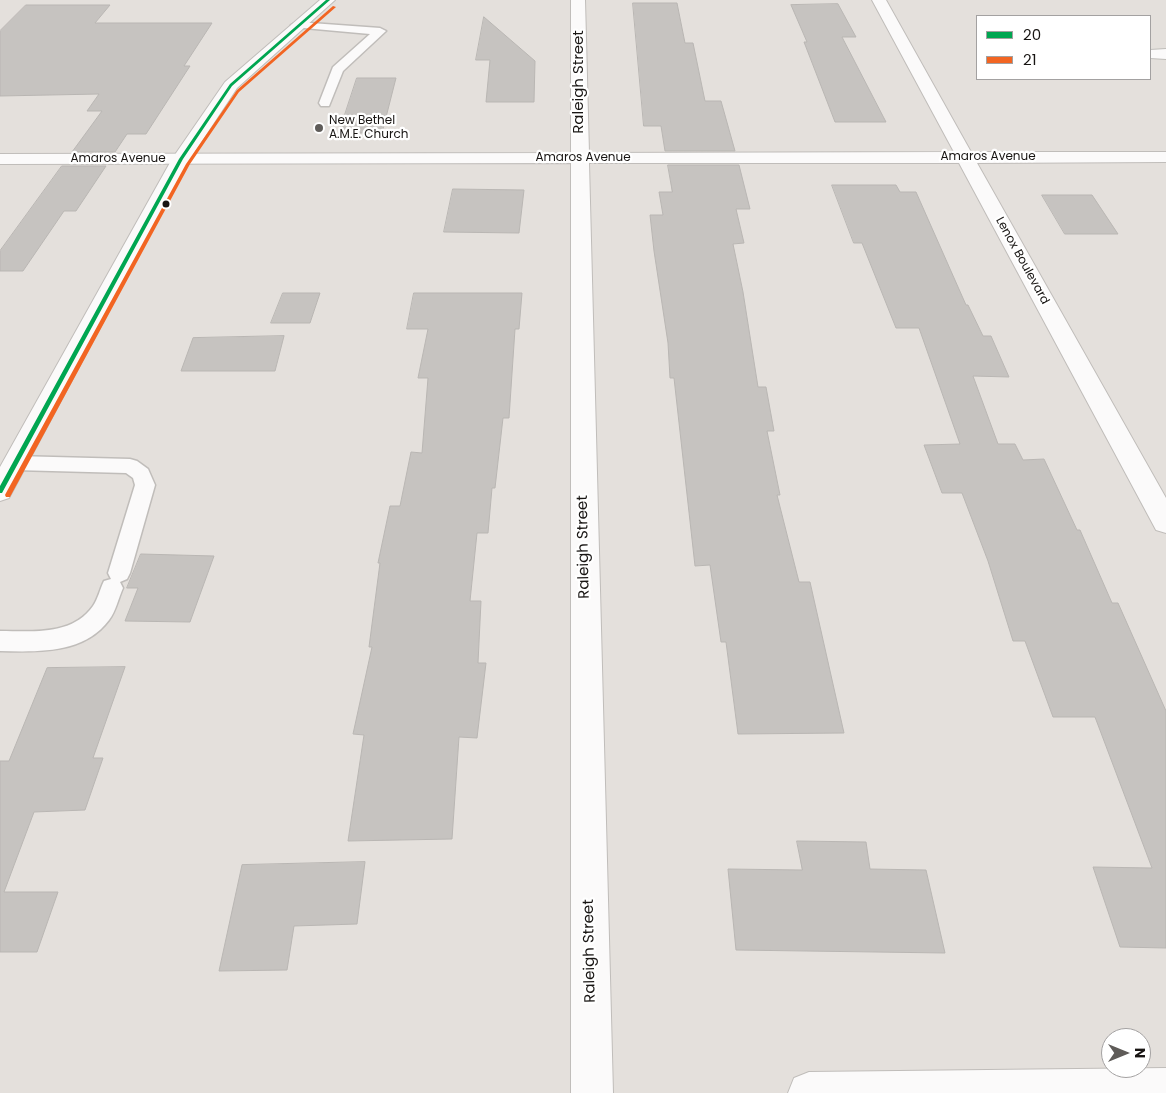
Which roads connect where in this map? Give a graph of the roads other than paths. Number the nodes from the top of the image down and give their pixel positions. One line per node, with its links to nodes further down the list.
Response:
1 (326, 0): 4 (street)
2 (578, 0): 10 (street, Raleigh Street)
3 (879, 0): 8 (street, Lenox Boulevard)
4 (297, 25): 7 (lane); 12 (street)
5 (1151, 54): 6 (street)
6 (1166, 54)
7 (325, 103)
8 (965, 157): 9 (street, Amaros Avenue); 10 (street, Amaros Avenue); 15 (street, Lenox Boulevard)
9 (1166, 157)
10 (579, 158): 12 (street, Amaros Avenue); 18 (street, Raleigh Street)
11 (0, 159): 12 (street, Amaros Avenue)
12 (181, 159): 13 (street)
13 (15, 463): 14 (street); 16 (lane)
14 (0, 491)
15 (1166, 522)
16 (0, 641)
17 (1166, 1089): 19 (street)
18 (592, 1093)
19 (808, 1093)

